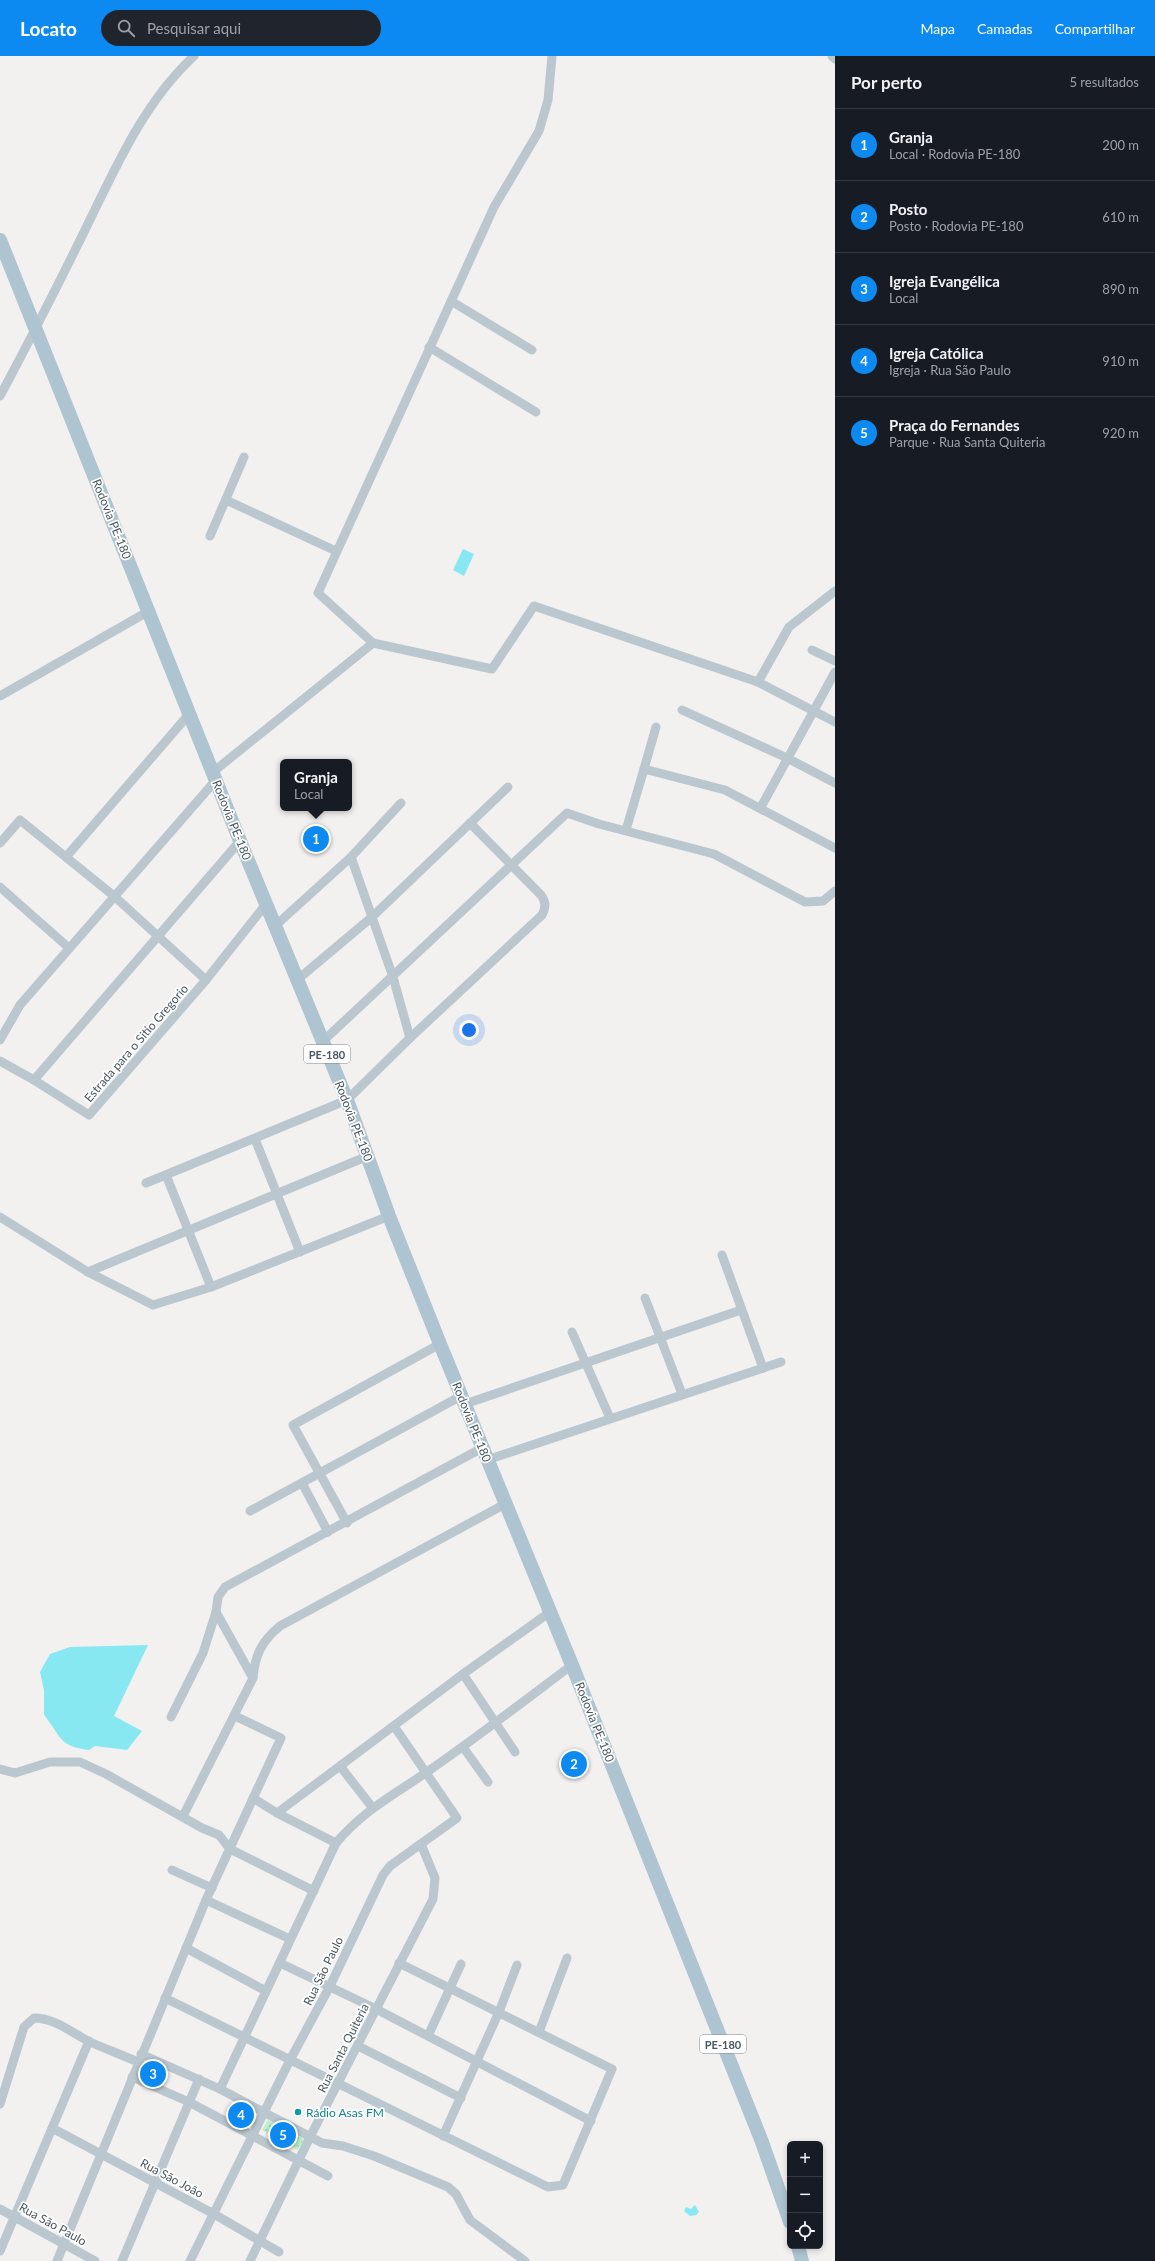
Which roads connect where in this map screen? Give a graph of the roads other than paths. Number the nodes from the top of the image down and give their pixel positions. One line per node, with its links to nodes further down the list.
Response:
1 (194, 56): 7 (street)
2 (552, 56): 6 (street)
3 (832, 56): 4 (street)
4 (835, 59)
5 (0, 240): 7 (main road, Rodovia PE-180 / PE-180)
6 (451, 301): 8 (street); 9 (street)
7 (37, 328): 10 (street); 17 (main road, Rodovia PE-180 / PE-180)
8 (429, 347): 11 (street); 15 (street)
9 (532, 350)
10 (0, 396)
11 (536, 412)
12 (244, 457): 13 (street)
13 (226, 500): 14 (street); 15 (street)
14 (210, 536)
15 (336, 551): 18 (street)
16 (835, 590): 22 (street)
17 (149, 611): 23 (street); 26 (main road, Rodovia PE-180 / PE-180)
18 (372, 644): 22 (street); 31 (street)
19 (812, 650): 20 (street)
20 (835, 661)
21 (835, 672): 25 (street)
22 (758, 682): 25 (street)
23 (0, 696)
24 (682, 710): 29 (street)
25 (813, 711): 27 (street); 29 (street)
26 (190, 713): 31 (main road, Rodovia PE-180 / PE-180); 41 (street)
27 (835, 722)
28 (656, 727): 30 (street)
29 (787, 758): 32 (street); 35 (street)
30 (644, 769): 35 (street); 37 (street)
31 (214, 776): 38 (main road, Rodovia PE-180 / PE-180); 46 (street)
32 (835, 783)
33 (508, 787): 36 (street)
34 (401, 803): 42 (street)
35 (761, 807): 40 (street)
36 (470, 823): 43 (street); 48 (street)
37 (626, 830): 43 (street); 45 (street)
38 (240, 841): 47 (main road, Rodovia PE-180 / PE-180); 50 (street)
39 (0, 843): 41 (street)
40 (835, 848)
41 (66, 857): 46 (street)
42 (351, 857): 48 (street); 49 (street)
43 (512, 865): 52 (street); 55 (street)
44 (0, 887): 51 (street)
45 (835, 891)
46 (114, 896): 50 (street); 51 (street)
47 (266, 904): 49 (main road, Rodovia PE-180 / PE-180); 53 (street, Estrada para o Sitio Gregorio)
48 (372, 917): 52 (street); 54 (street)
49 (275, 926): 54 (main road, Rodovia PE-180 / PE-180)
50 (157, 936): 53 (street); 59 (street)
51 (69, 948): 56 (street)
52 (392, 977): 55 (street); 57 (street)
53 (206, 980): 59 (street, Estrada para o Sitio Gregorio)
54 (297, 980): 57 (main road, Rodovia PE-180 / PE-180)
55 (410, 1038): 60 (street)
56 (0, 1040)
57 (322, 1042): 60 (main road, Rodovia PE-180 / PE-180)
58 (0, 1061): 59 (street, Estrada para o Sitio Gregorio)
59 (34, 1080)
60 (347, 1100): 61 (street); 62 (main road, Rodovia PE-180 / PE-180)
61 (255, 1139): 63 (street); 65 (street)
62 (368, 1156): 65 (street); 66 (main road, Rodovia PE-180 / PE-180)
63 (166, 1175): 64 (street); 68 (street)
64 (146, 1183)
65 (278, 1194): 68 (street); 69 (street)
66 (389, 1216): 69 (street); 77 (main road, Rodovia PE-180 / PE-180)
67 (0, 1217): 71 (street)
68 (188, 1232): 71 (street); 72 (street)
69 (300, 1252): 72 (street)
70 (722, 1255): 74 (street)
71 (88, 1272): 72 (street)
72 (211, 1287)
73 (645, 1298): 76 (street)
74 (741, 1310): 76 (street); 80 (street)
75 (572, 1332): 79 (street)
76 (660, 1338): 79 (street); 81 (street)
77 (440, 1344): 82 (main road, Rodovia PE-180 / PE-180); 85 (street)
78 (781, 1362): 80 (street)
79 (585, 1364): 82 (street); 83 (street)
80 (763, 1368): 81 (street)
81 (682, 1394): 83 (street)
82 (463, 1400): 84 (main road, Rodovia PE-180 / PE-180); 85 (street)
83 (610, 1418): 84 (street)
84 (484, 1454): 87 (main road, Rodovia PE-180 / PE-180); 89 (street)
85 (320, 1474): 86 (street); 89 (street)
86 (302, 1483): 88 (street); 90 (street)
87 (505, 1504): 92 (main road, Rodovia PE-180 / PE-180); 95 (street)
88 (250, 1511)
89 (347, 1523): 90 (street)
90 (328, 1532): 91 (street)
91 (216, 1612): 95 (street); 97 (street)
92 (550, 1612): 93 (main road, Rodovia PE-180 / PE-180); 94 (street)
93 (572, 1665): 98 (street); 156 (main road, Rodovia PE-180 / PE-180)
94 (463, 1674): 98 (street); 99 (street)
95 (253, 1678): 96 (street)
96 (235, 1716): 106 (street); 109 (street)
97 (171, 1717)
98 (495, 1722): 100 (street); 101 (street)
99 (394, 1726): 102 (street); 104 (street, Rua São Paulo)
100 (463, 1747): 104 (street); 105 (street)
101 (515, 1752)
102 (340, 1766): 107 (street); 108 (street)
103 (0, 1769): 109 (street)
104 (426, 1773): 107 (street); 111 (street, Rua São Paulo)
105 (488, 1782)
106 (253, 1798): 108 (street); 112 (street)
107 (372, 1807): 110 (street)
108 (277, 1814): 110 (street)
109 (183, 1816): 112 (street)
110 (336, 1843): 115 (street)
111 (421, 1844): 121 (street, Rua Santa Quiteria); 124 (street, Rua São Paulo)
112 (230, 1849): 114 (street); 115 (street)
113 (172, 1870): 114 (street)
114 (212, 1888): 116 (street)
115 (314, 1891): 117 (street)
116 (206, 1900): 117 (street); 118 (street)
117 (290, 1939): 120 (street)
118 (186, 1948): 126 (street); 127 (street)
119 (567, 1958): 130 (street)
120 (280, 1963): 124 (street); 126 (street)
121 (399, 1963): 125 (street); 128 (street, Rua Santa Quiteria)
122 (461, 1964): 125 (street)
123 (517, 1964): 129 (street)
124 (330, 1986): 128 (street); 136 (street, Rua São Paulo)
125 (450, 1988): 129 (street); 131 (street)
126 (266, 1991): 132 (street)
127 (164, 1998): 132 (street); 135 (street)
128 (376, 2009): 131 (street); 134 (street, Rua Santa Quiteria)
129 (499, 2012): 130 (street); 137 (street)
130 (539, 2032): 146 (street)
131 (428, 2036): 137 (street)
132 (243, 2038): 136 (street); 141 (street)
133 (89, 2041): 135 (street); 144 (street); 147 (street)
134 (358, 2046): 140 (street, Rua Santa Quiteria); 142 (street)
135 (140, 2058): 138 (street); 139 (street)
136 (290, 2060): 140 (street); 145 (street, Rua São Paulo)
137 (476, 2062): 142 (street); 146 (street)
138 (132, 2077): 143 (street); 151 (street)
139 (199, 2079): 141 (street); 143 (street)
140 (339, 2084): 149 (street); 150 (street, Rua Santa Quiteria)
141 (220, 2089): 145 (street)
142 (461, 2098): 149 (street)
143 (189, 2102): 148 (street); 154 (street)
144 (0, 2104)
145 (264, 2112): 148 (street, Rua São Paulo); 150 (street)
146 (591, 2121): 149 (street)
147 (52, 2128): 151 (street, Rua São João); 158 (street)
148 (253, 2134): 152 (street); 157 (street, Rua São Paulo)
149 (443, 2136)
150 (310, 2137): 152 (street, Rua Santa Quiteria); 169 (street)
151 (101, 2155): 154 (street, Rua São João); 160 (street)
152 (299, 2160): 153 (street); 159 (street, Rua Santa Quiteria)
153 (328, 2176)
154 (156, 2183): 157 (street, Rua São João); 166 (street)
155 (0, 2208): 158 (street, Rua São Paulo)
156 (787, 2213)
157 (214, 2214): 159 (street, Rua São João); 167 (street, Rua São Paulo)
158 (15, 2216): 160 (street, Rua São Paulo); 162 (street)
159 (260, 2242): 163 (street, Rua São João); 168 (street, Rua Santa Quiteria)
160 (63, 2244): 164 (street); 165 (street, Rua São Paulo)
161 (799, 2249): 170 (main road)
162 (0, 2251)
163 (279, 2252)
164 (57, 2261)
165 (95, 2261)
166 (122, 2261)
167 (190, 2261)
168 (250, 2261)
169 (525, 2261)
170 (802, 2261)

